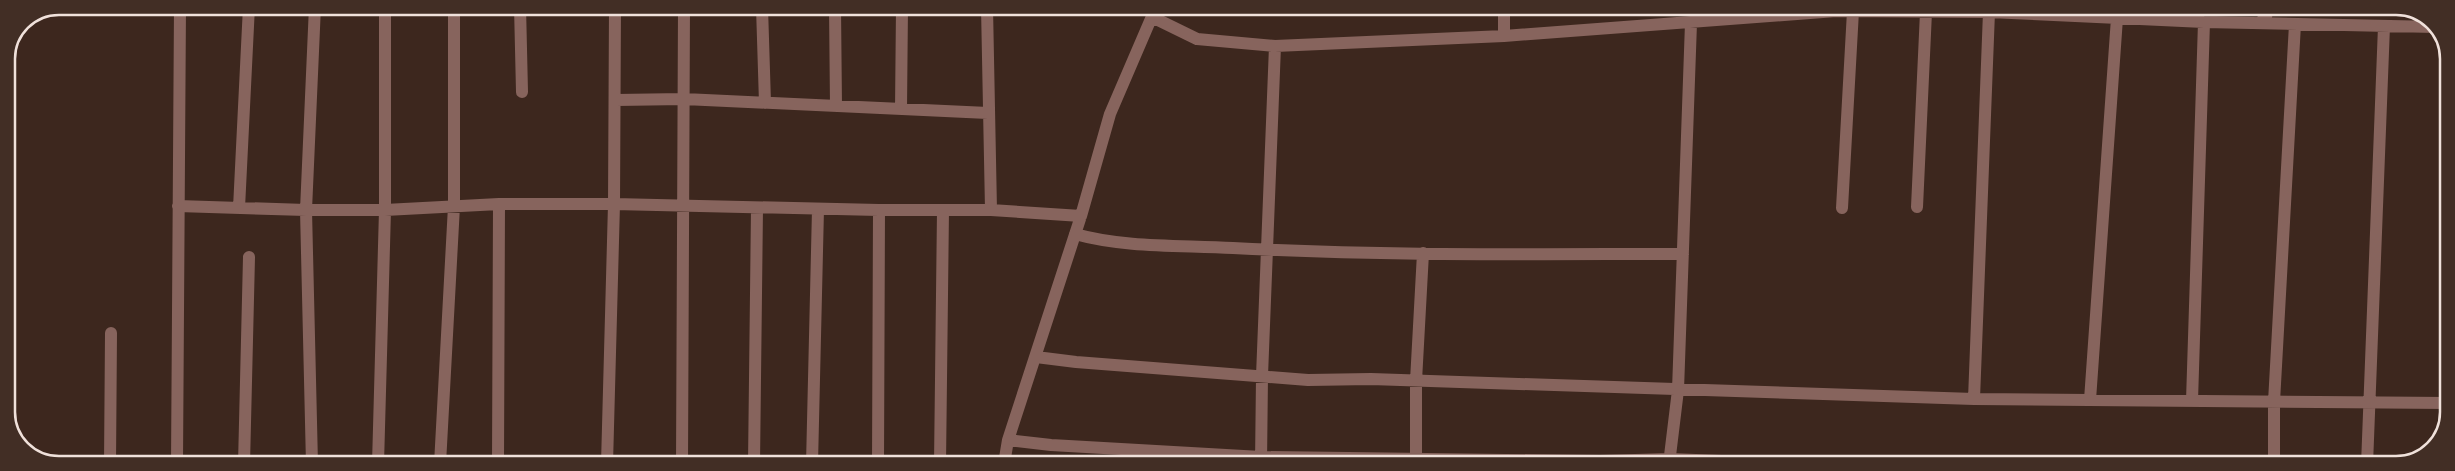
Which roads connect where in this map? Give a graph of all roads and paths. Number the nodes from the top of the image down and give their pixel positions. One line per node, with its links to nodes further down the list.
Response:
1 (180, 15): 39 (street)
2 (249, 15): 43 (street)
3 (315, 15): 47 (street)
4 (385, 15): 48 (street)
5 (454, 15): 40 (street)
6 (520, 15): 30 (street)
7 (615, 15): 32 (street)
8 (684, 15): 31 (street)
9 (762, 15): 33 (street)
10 (835, 15): 34 (street)
11 (902, 15): 35 (street)
12 (987, 15): 36 (street)
13 (1156, 15): 29 (street); 52 (street)
14 (1504, 15): 28 (street)
15 (1752, 15): 23 (street)
16 (1853, 15): 45 (street)
17 (1926, 15): 42 (street)
18 (1989, 15): 63 (street)
19 (2053, 15): 21 (street)
20 (2266, 15): 24 (street)
21 (2117, 18): 22 (street); 64 (street)
22 (2204, 22): 24 (street); 65 (street)
23 (1691, 23): 28 (street); 56 (street)
24 (2260, 23): 25 (street)
25 (2296, 24): 26 (street); 66 (street)
26 (2384, 26): 27 (street); 67 (street)
27 (2425, 26)
28 (1504, 36): 29 (street)
29 (1275, 46): 54 (street)
30 (522, 92)
31 (684, 99): 32 (street); 33 (street); 41 (street)
32 (616, 100): 38 (street)
33 (765, 103): 34 (street)
34 (836, 106): 35 (street)
35 (901, 110): 36 (street)
36 (988, 114): 51 (street)
37 (499, 204): 38 (street); 40 (street); 76 (street)
38 (614, 204): 41 (street); 77 (street)
39 (178, 206): 43 (street); 71 (street)
40 (454, 206): 48 (street); 75 (street)
41 (682, 206): 44 (street); 78 (street)
42 (1917, 207)
43 (239, 208): 47 (street)
44 (757, 208): 46 (street); 79 (street)
45 (1842, 208)
46 (818, 209): 49 (street); 80 (street)
47 (306, 210): 48 (street); 73 (street)
48 (385, 210): 74 (street)
49 (878, 210): 50 (street); 81 (street)
50 (943, 210): 51 (street); 82 (street)
51 (991, 210): 52 (street)
52 (1081, 216): 53 (street)
53 (1078, 235): 54 (street); 59 (street)
54 (1267, 250): 55 (street); 60 (street)
55 (1423, 253): 56 (street); 61 (street)
56 (1683, 254): 62 (street)
57 (249, 258): 72 (street)
58 (111, 333): 70 (street)
59 (1036, 356): 60 (street); 69 (street)
60 (1262, 376): 61 (street); 85 (street)
61 (1416, 381): 62 (street); 86 (street)
62 (1678, 390): 63 (street); 87 (street)
63 (1974, 399): 64 (street)
64 (2090, 400): 65 (street)
65 (2192, 401): 66 (street)
66 (2274, 402): 67 (street); 88 (street)
67 (2371, 402): 68 (street); 89 (street)
68 (2440, 403)
69 (1014, 441): 83 (street); 84 (street)
70 (110, 456)
71 (177, 456)
72 (244, 456)
73 (312, 456)
74 (378, 456)
75 (440, 456)
76 (498, 456)
77 (607, 456)
78 (682, 456)
79 (754, 456)
80 (812, 456)
81 (878, 456)
82 (940, 456)
83 (1007, 456)
84 (1197, 456)
85 (1261, 456)
86 (1416, 456)
87 (1671, 456)
88 (2274, 456)
89 (2368, 456)

